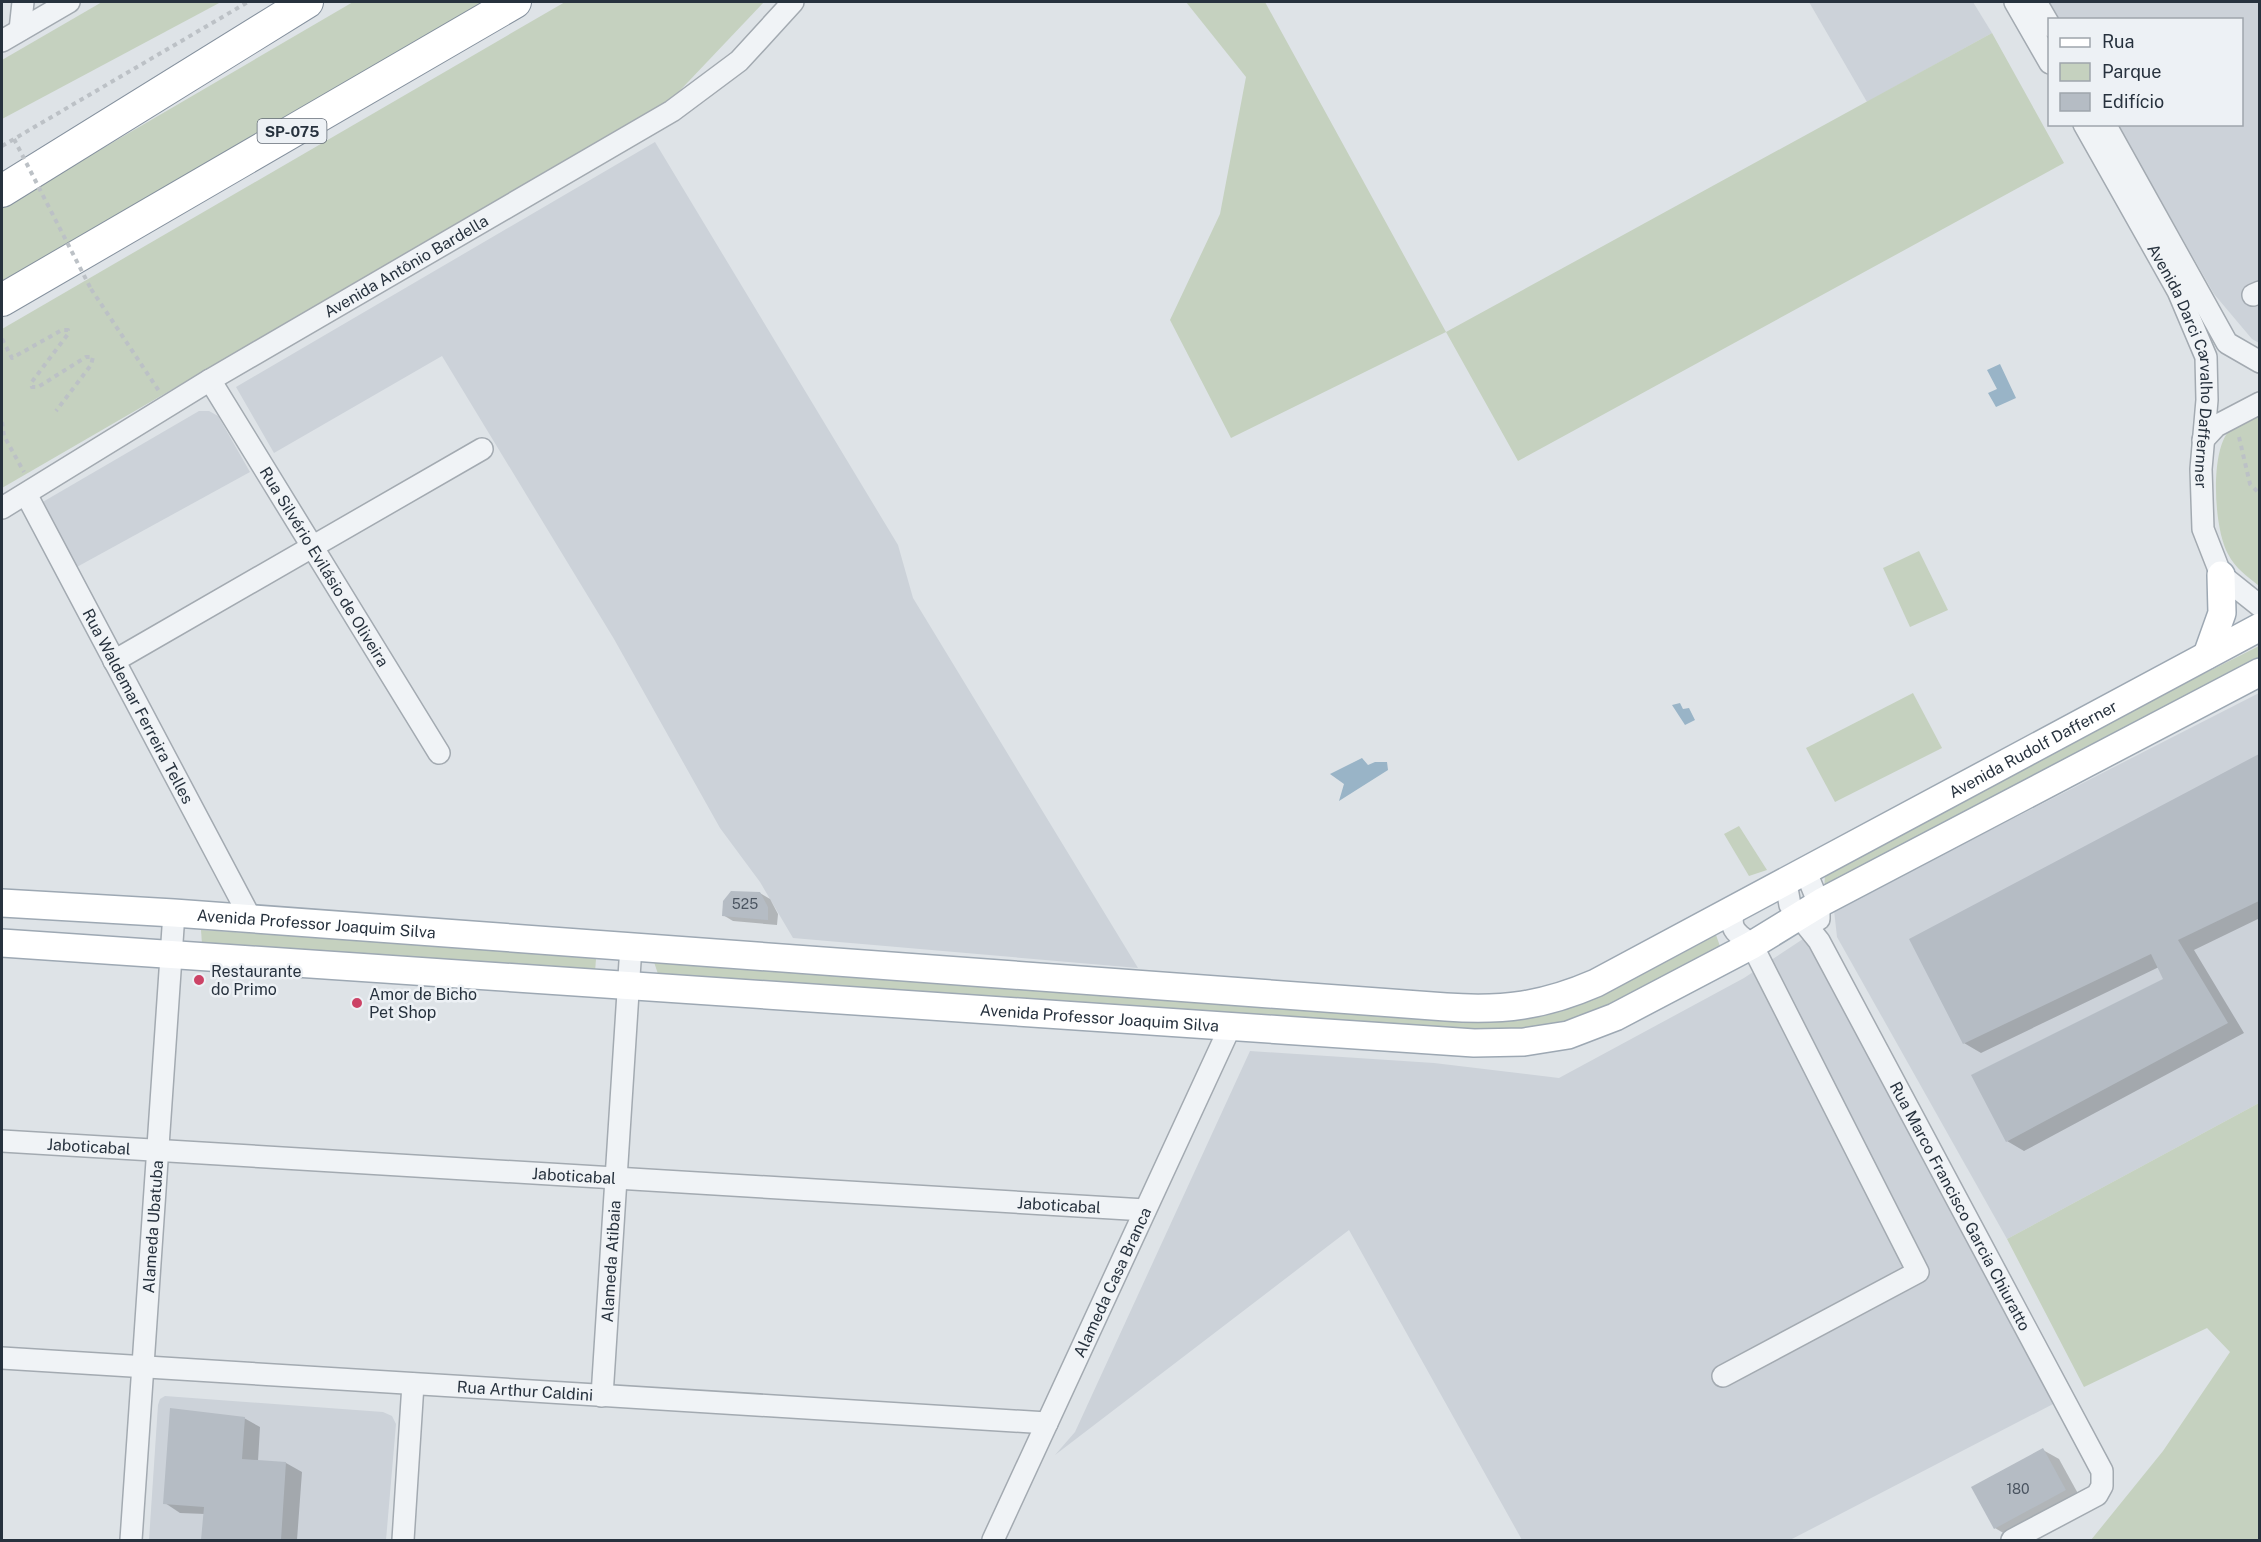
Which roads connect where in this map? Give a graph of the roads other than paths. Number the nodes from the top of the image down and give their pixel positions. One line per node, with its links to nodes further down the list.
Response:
1 (23, 2): 9 (street)
2 (69, 2): 9 (street)
3 (307, 2): 13 (highway)
4 (515, 2): 14 (highway, SP-075)
5 (793, 2): 16 (street, Avenida Antônio Bardella)
6 (2015, 2): 10 (street)
7 (2036, 2): 8 (street)
8 (2048, 24)
9 (6, 39)
10 (2048, 61)
11 (2085, 126): 18 (street, Avenida Darci Carvalho Daffernner)
12 (2106, 126): 15 (street, Avenida Darci Carvalho Daffernner)
13 (2, 191)
14 (2, 300)
15 (2259, 362)
16 (210, 380): 20 (street, Avenida Antônio Bardella); 22 (street, Rua Silvério Evilásio de Oliveira)
17 (2259, 403): 18 (street)
18 (2204, 440): 23 (street, Avenida Darci Carvalho Daffernner)
19 (482, 449): 22 (street)
20 (26, 494): 21 (street, Avenida Antônio Bardella); 27 (street, Rua Waldemar Ferreira Telles)
21 (2, 508)
22 (312, 545): 27 (street); 29 (street, Rua Silvério Evilásio de Oliveira)
23 (2221, 575): 24 (street, Avenida Darci Carvalho Daffernner); 26 (main road)
24 (2259, 606)
25 (2259, 627): 26 (main road, Avenida Rudolf Dafferner)
26 (2207, 655): 30 (main road, Avenida Rudolf Dafferner)
27 (114, 661): 35 (street, Rua Waldemar Ferreira Telles)
28 (2259, 672): 32 (main road)
29 (439, 753)
30 (1796, 878): 32 (street); 33 (main road, Avenida Rudolf Dafferner)
31 (2, 903): 34 (main road, Avenida Professor Joaquim Silva)
32 (1808, 910): 37 (main road); 56 (street, Rua Marco Francisco Garcia Chiuratto)
33 (1734, 911): 37 (street); 41 (main road, Avenida Rudolf Dafferner)
34 (174, 913): 35 (main road, Avenida Professor Joaquim Silva); 39 (street, Alameda Ubatuba)
35 (251, 919): 38 (main road, Avenida Professor Joaquim Silva)
36 (2, 944): 39 (main road, Avenida Professor Joaquim Silva)
37 (1752, 945): 42 (main road, Avenida Professor Joaquim Silva); 49 (street)
38 (631, 946): 40 (street); 41 (main road, Avenida Professor Joaquim Silva)
39 (171, 954): 40 (main road, Avenida Professor Joaquim Silva); 44 (street, Alameda Ubatuba)
40 (629, 984): 42 (main road, Avenida Professor Joaquim Silva); 45 (street, Alameda Atibaia)
41 (1564, 997)
42 (1231, 1025): 46 (street, Alameda Casa Branca)
43 (2, 1141): 44 (street, Jaboticabal)
44 (158, 1151): 45 (street, Jaboticabal); 48 (street, Alameda Ubatuba)
45 (616, 1179): 46 (street, Jaboticabal); 51 (street, Alameda Atibaia)
46 (1145, 1210): 52 (street, Alameda Casa Branca)
47 (2, 1358): 48 (street, Rua Arthur Caldini)
48 (143, 1367): 50 (street, Rua Arthur Caldini); 53 (street, Alameda Ubatuba)
49 (1723, 1376)
50 (413, 1384): 51 (street, Rua Arthur Caldini); 54 (street)
51 (602, 1395): 52 (street, Rua Arthur Caldini)
52 (1047, 1423): 55 (street, Alameda Casa Branca)
53 (131, 1540)
54 (403, 1540)
55 (993, 1540)
56 (2012, 1540)

